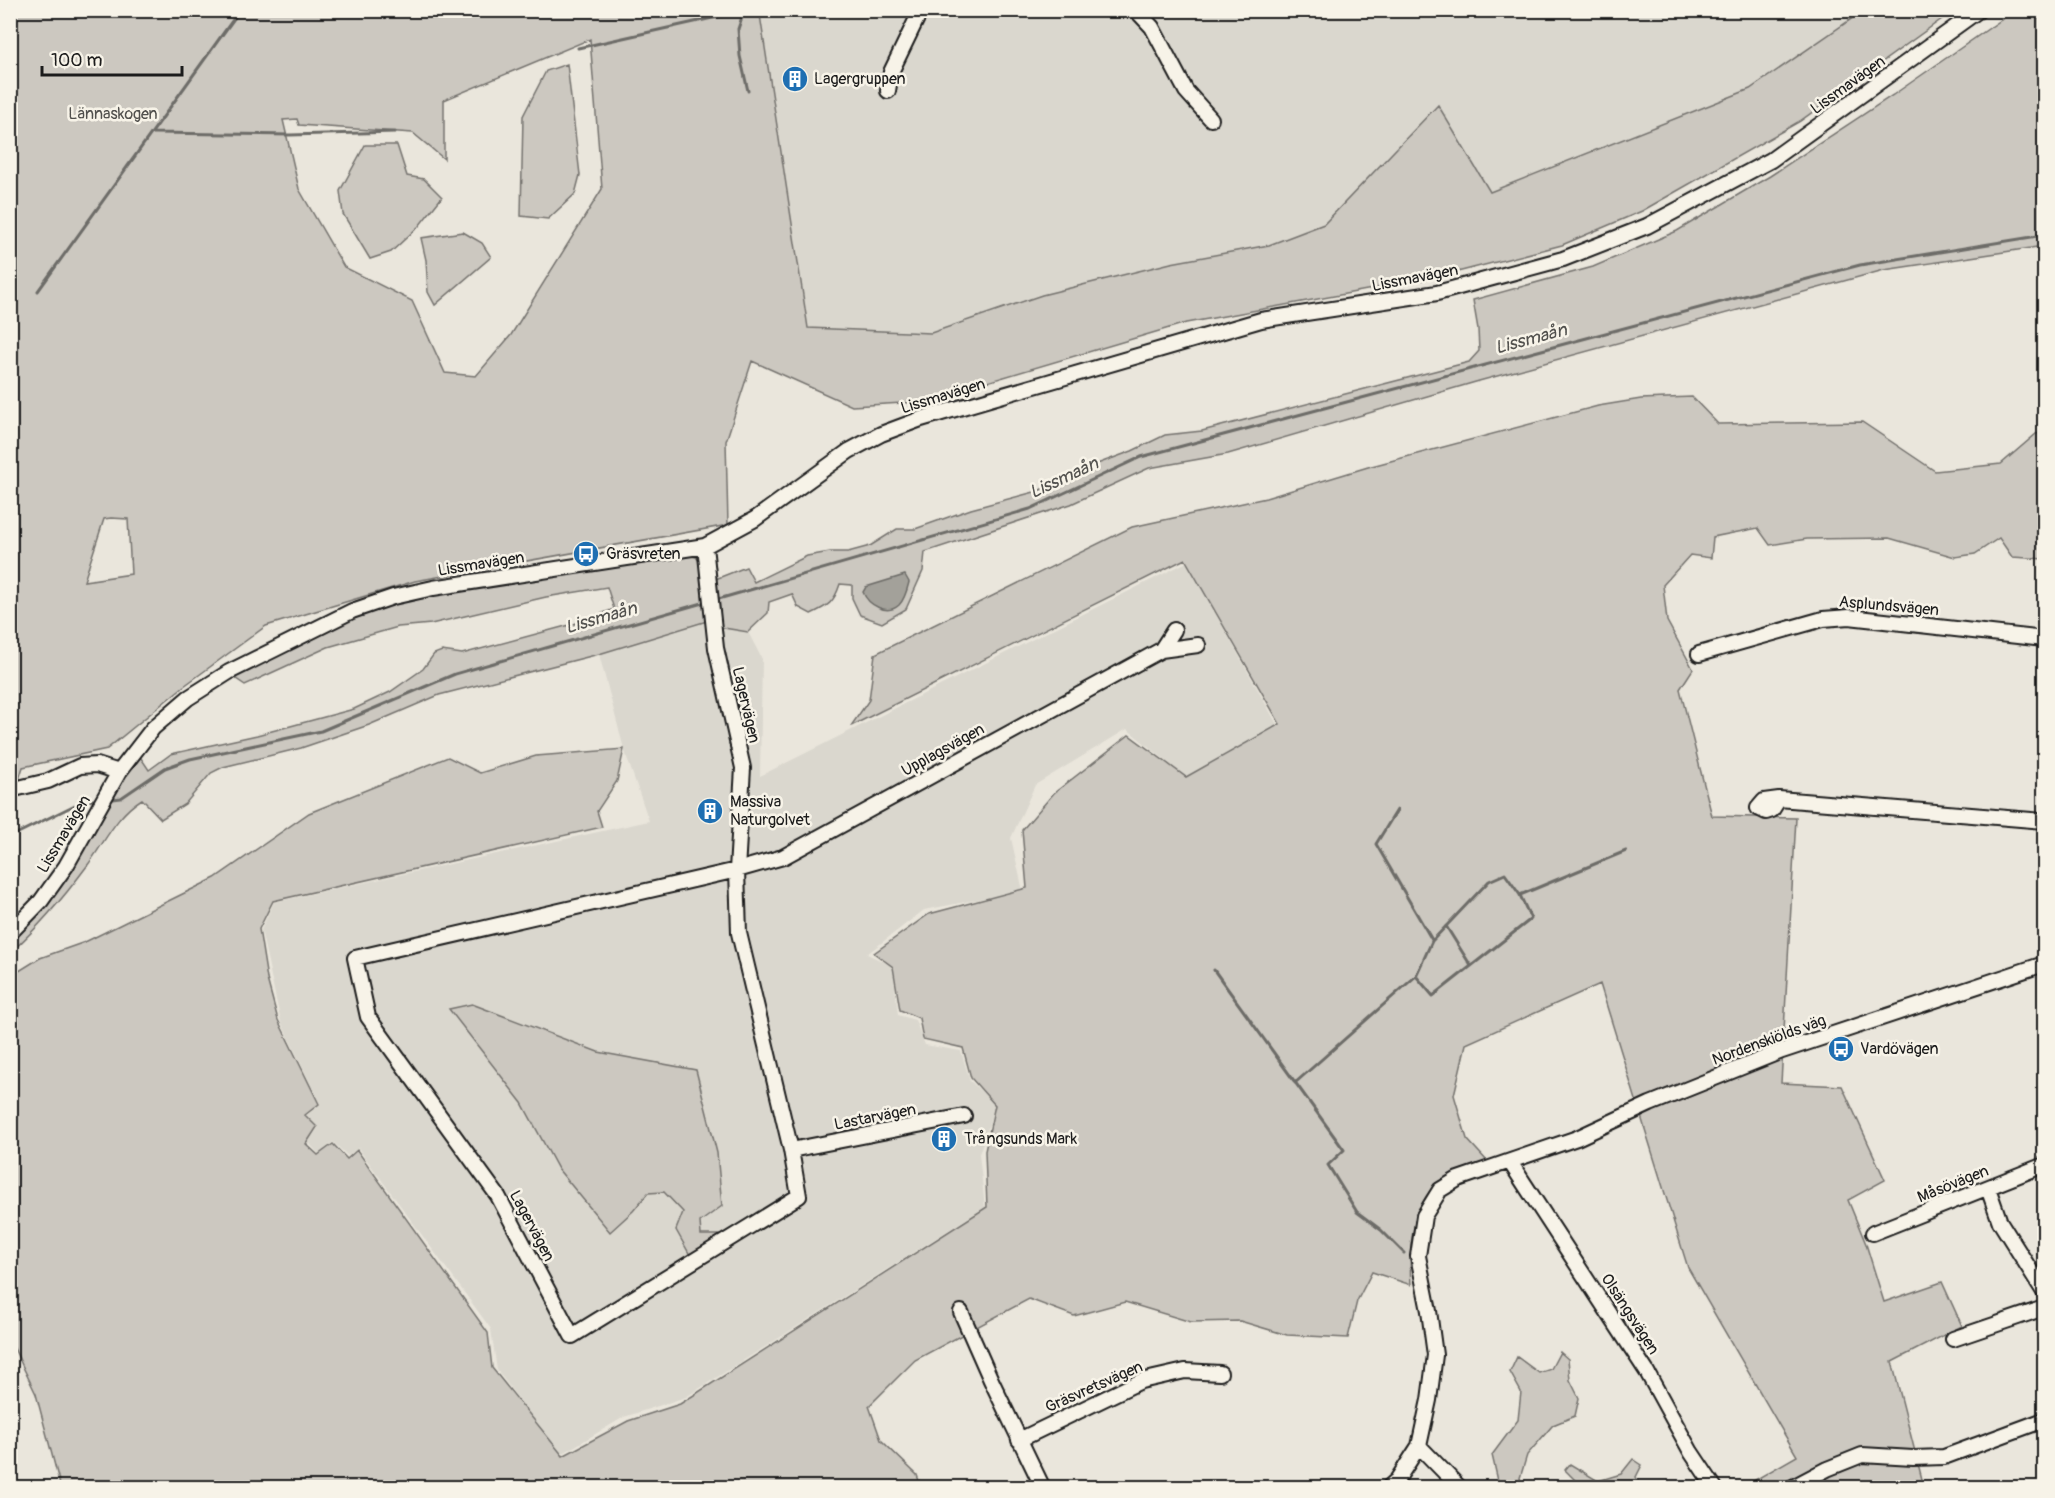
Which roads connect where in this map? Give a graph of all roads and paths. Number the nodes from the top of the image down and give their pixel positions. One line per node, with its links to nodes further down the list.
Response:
1 (921, 10): 4 (street)
2 (1136, 10): 5 (street)
3 (1979, 10): 6 (street, Lissmavägen)
4 (888, 91)
5 (1211, 119)
6 (705, 546): 12 (street, Lissmavägen); 16 (street, Lagervägen)
7 (1174, 630): 10 (street)
8 (2044, 639): 11 (street, Asplundsvägen)
9 (1198, 645): 10 (street)
10 (1161, 650): 16 (street, Upplagsvägen)
11 (1699, 654)
12 (119, 772): 13 (street); 17 (street, Lissmavägen)
13 (10, 790)
14 (1779, 799): 15 (street)
15 (2044, 821)
16 (737, 870): 20 (street, Lagervägen); 20 (street, Lagervägen)
17 (10, 933)
18 (2044, 964): 21 (street, Nordenskiölds väg)
19 (964, 1116): 20 (street, Lastarvägen)
20 (791, 1150)
21 (1510, 1162): 32 (street, Nordenskiölds väg); 36 (street, Olsängsvägen)
22 (2044, 1165): 23 (street, Måsövägen)
23 (1988, 1188): 24 (street, Måsövägen); 25 (street)
24 (1873, 1233)
25 (2044, 1292)
26 (2044, 1308): 28 (street)
27 (961, 1312): 31 (street)
28 (1953, 1339)
29 (1220, 1373): 31 (street, Gräsvretsvägen)
30 (2044, 1420): 37 (street)
31 (1019, 1440): 33 (street)
32 (1419, 1446): 34 (street); 35 (street)
33 (1043, 1488)
34 (1388, 1488)
35 (1460, 1488)
36 (1715, 1488)
37 (1791, 1488)

